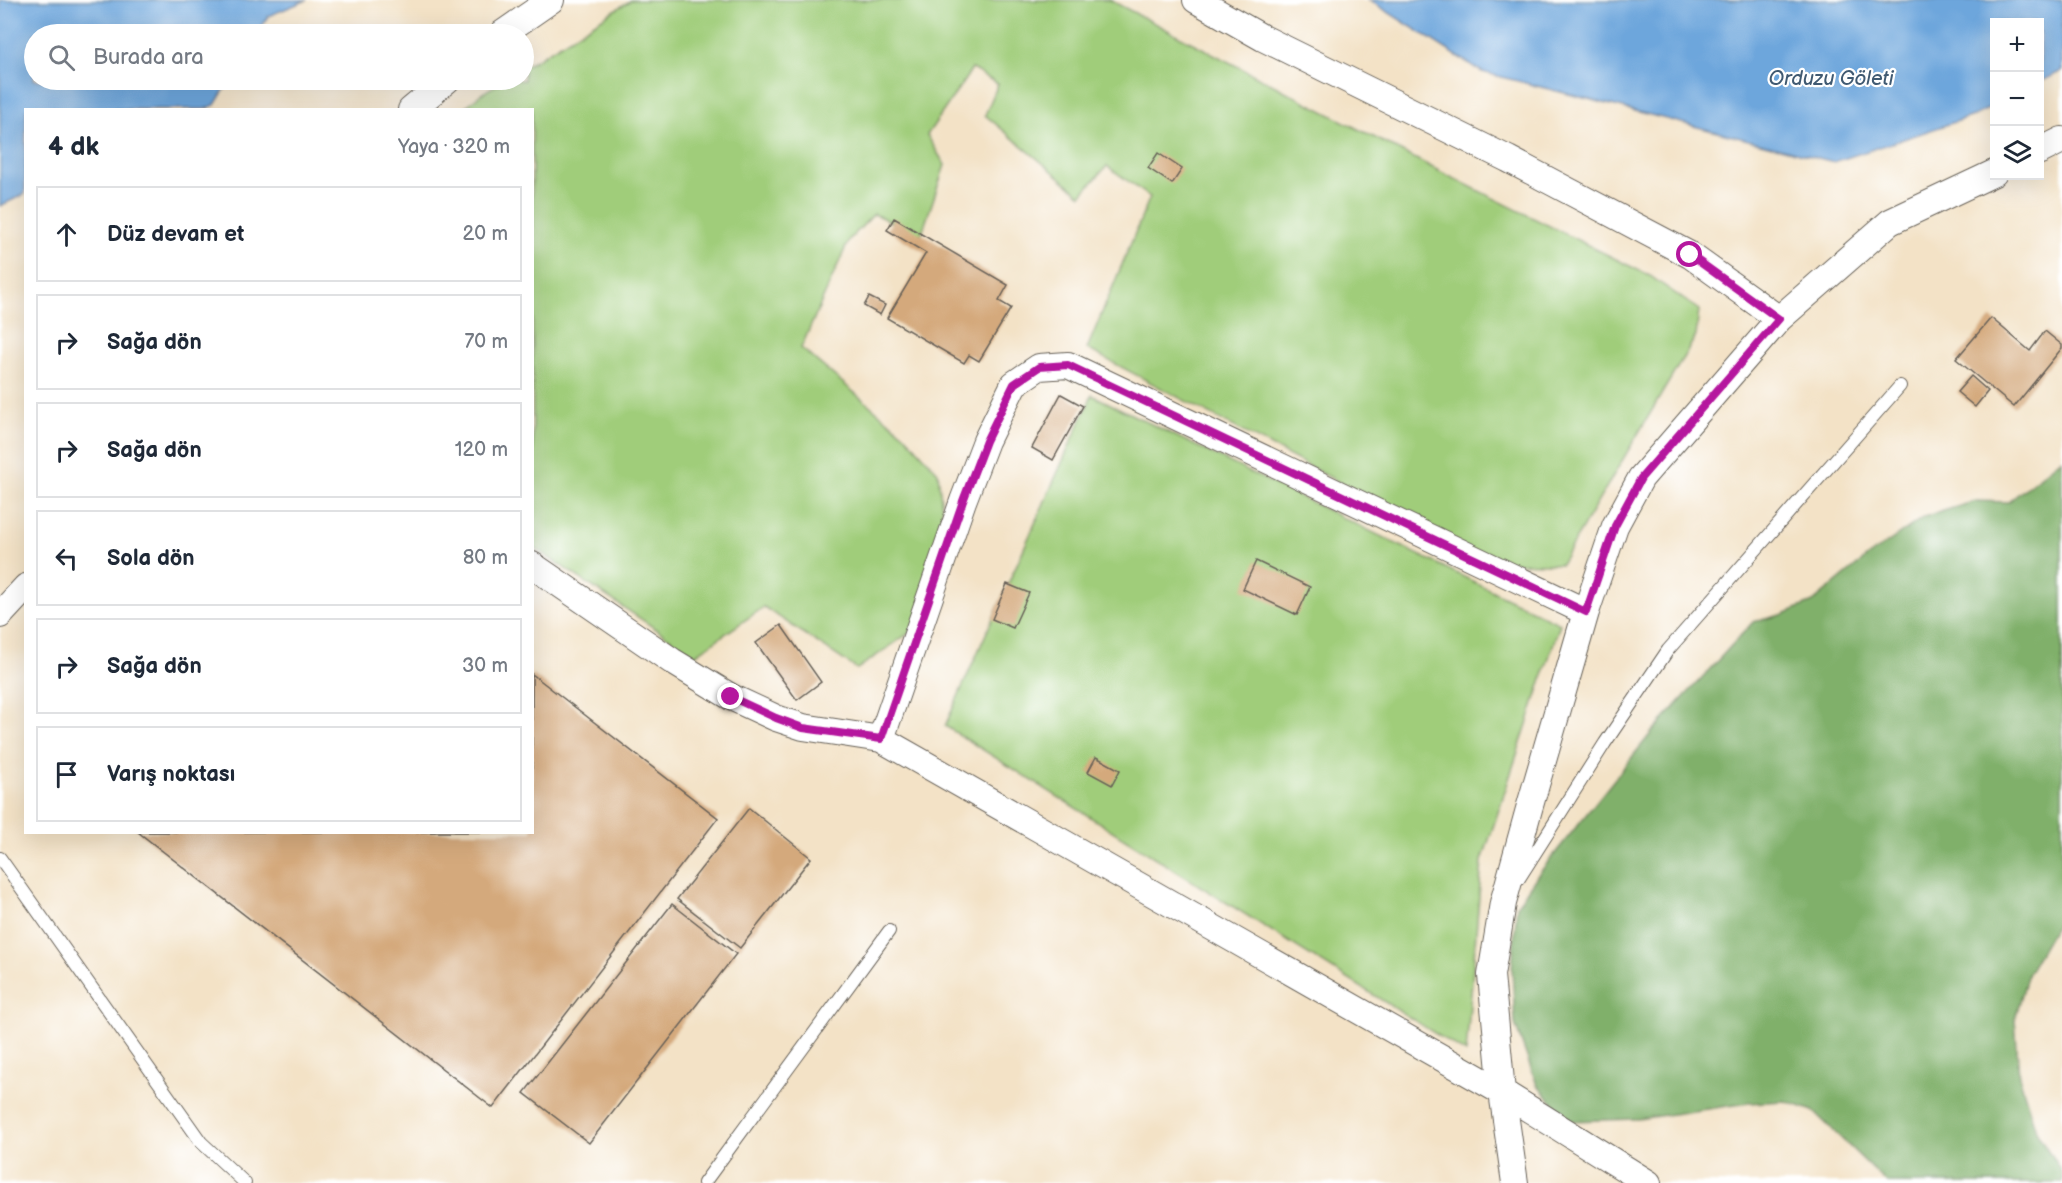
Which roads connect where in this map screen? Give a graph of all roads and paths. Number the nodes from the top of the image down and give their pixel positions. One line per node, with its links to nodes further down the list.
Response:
1 (551, 0): 3 (street)
2 (1196, 0): 9 (street)
3 (516, 24)
4 (435, 90): 5 (street)
5 (413, 108)
6 (2062, 140): 7 (street)
7 (2044, 149)
8 (1990, 175): 9 (street)
9 (1779, 319): 13 (street)
10 (1900, 386): 17 (lane)
11 (534, 566): 15 (street)
12 (24, 589): 14 (street)
13 (1586, 612): 15 (street); 17 (street)
14 (0, 615)
15 (881, 739): 19 (street)
16 (0, 858): 20 (lane)
17 (1503, 903): 19 (street)
18 (889, 931): 21 (lane)
19 (1502, 1092): 22 (street); 23 (street)
20 (245, 1183)
21 (704, 1183)
22 (1515, 1183)
23 (1648, 1183)

